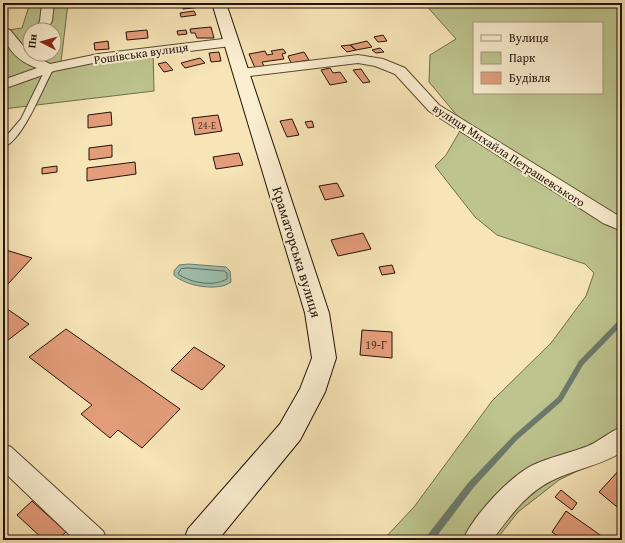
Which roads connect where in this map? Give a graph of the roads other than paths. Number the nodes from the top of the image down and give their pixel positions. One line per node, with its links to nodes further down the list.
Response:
1 (48, 3): 3 (street)
2 (219, 3): 5 (street, Краматорська вулиця)
3 (45, 22)
4 (3, 32): 6 (street)
5 (231, 42): 8 (street, Рошівська вулиця); 9 (street, Краматорська вулиця)
6 (22, 54)
7 (31, 62): 8 (street)
8 (50, 68): 10 (street, Рошівська вулиця); 11 (lane)
9 (241, 73): 12 (street, вулиця Михайла Петрашевського); 16 (street, Краматорська вулиця)
10 (3, 85)
11 (3, 145)
12 (622, 225)
13 (622, 437): 17 (street)
14 (3, 455): 15 (street)
15 (94, 540)
16 (199, 540)
17 (476, 540)

